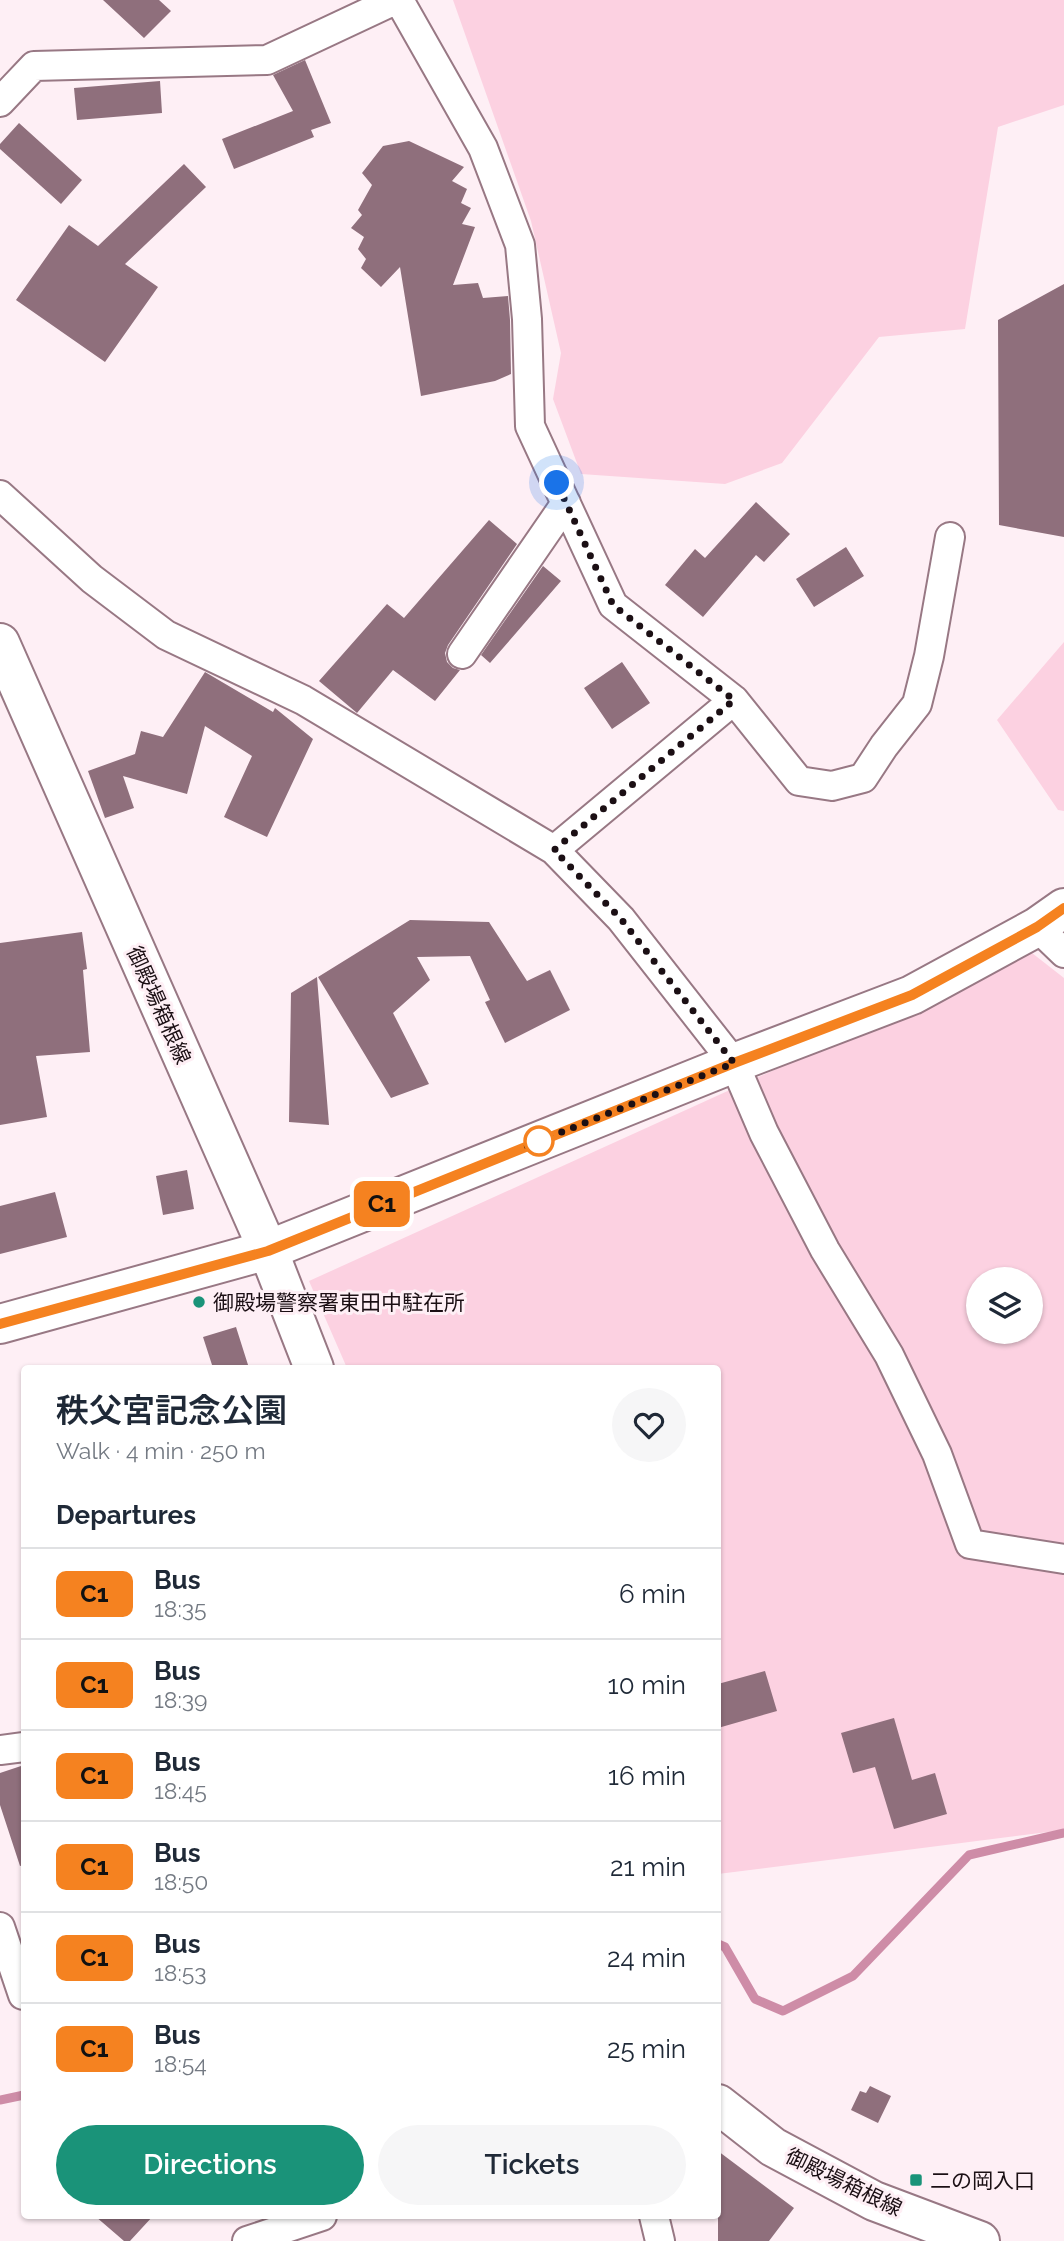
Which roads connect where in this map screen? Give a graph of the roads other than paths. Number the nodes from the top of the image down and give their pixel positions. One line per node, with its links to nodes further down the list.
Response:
1 (397, 0): 2 (street); 4 (street)
2 (0, 102)
3 (0, 495): 9 (street)
4 (566, 502): 7 (street); 8 (street)
5 (950, 537): 8 (street)
6 (0, 643): 12 (street, 御殿場箱根線)
7 (462, 654)
8 (734, 700): 9 (street)
9 (554, 850): 11 (street)
10 (1055, 929): 11 (street)
11 (734, 1063): 12 (street); 15 (street)
12 (268, 1251): 13 (street); 14 (street, 御殿場箱根線)
13 (0, 1324)
14 (313, 1365)
15 (1064, 1559)
16 (21, 1747): 17 (street)
17 (0, 1750)
18 (0, 1927): 19 (street)
19 (21, 1989)
20 (721, 2106): 25 (street, 御殿場箱根線)
21 (314, 2219): 23 (street)
22 (655, 2219): 24 (street)
23 (247, 2241)
24 (660, 2241)
25 (980, 2241)

